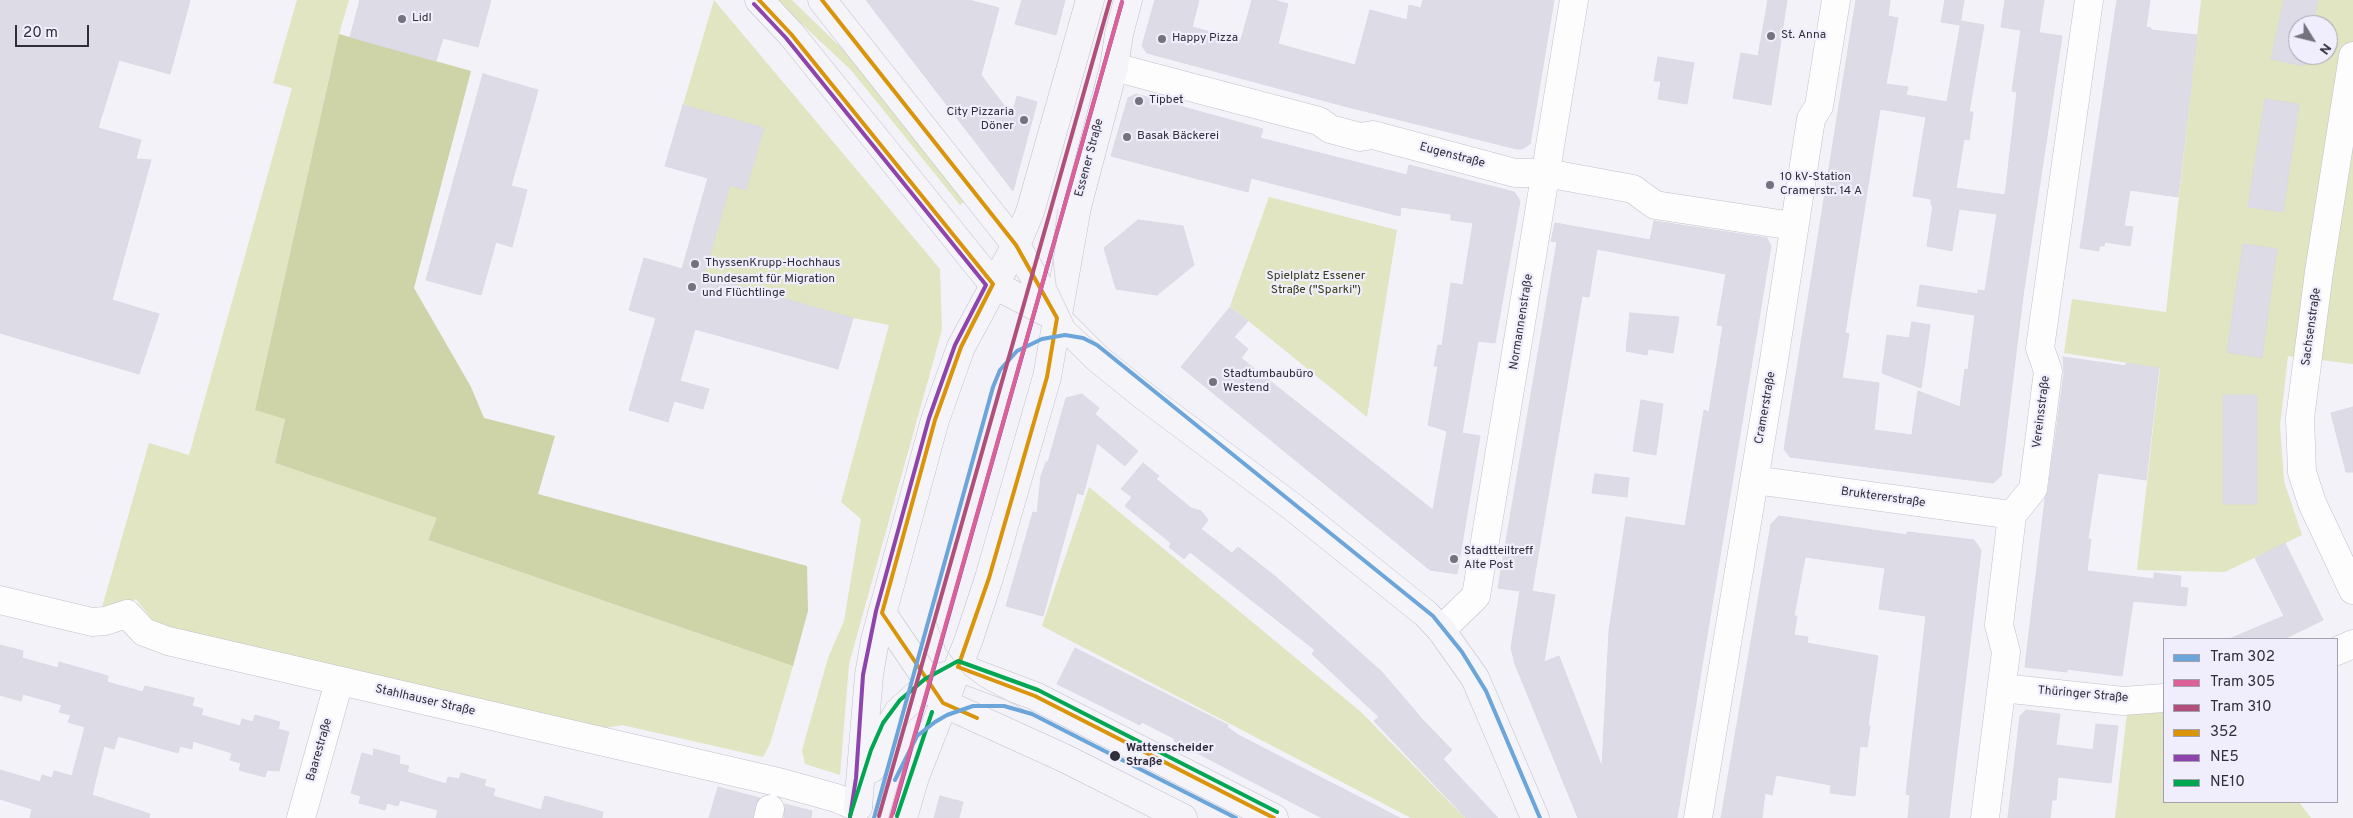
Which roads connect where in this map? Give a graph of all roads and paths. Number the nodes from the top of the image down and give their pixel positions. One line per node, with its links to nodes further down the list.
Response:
1 (760, 0): 13 (main road)
2 (822, 0): 12 (main road)
3 (1090, 0): 12 (main road)
4 (1128, 0): 9 (main road, Essener Straße)
5 (1574, 0): 10 (street, Normannenstraße)
6 (1836, 0): 11 (street, Cramerstraße)
7 (2090, 0): 16 (street, Vereinsstraße)
8 (2353, 56): 17 (street, Sachsenstraße)
9 (1114, 67): 10 (street, Eugenstraße); 14 (main road, Essener Straße)
10 (1546, 173): 11 (street, Eugenstraße); 21 (street, Normannenstraße)
11 (1793, 226): 15 (street, Cramerstraße)
12 (1016, 245): 13 (main road); 14 (main road)
13 (993, 284): 14 (main road); 20 (main road)
14 (1057, 318): 21 (main road); 24 (main road, Essener Straße)
15 (1754, 480): 16 (street, Bruktererstraße); 35 (street, Cramerstraße)
16 (2012, 515): 26 (street)
17 (2344, 548): 18 (street, Sachsenstraße)
18 (2353, 590)
19 (0, 600): 25 (street, Stahlhauser Straße)
20 (882, 613): 27 (main road); 29 (main road)
21 (1441, 630): 34 (main road)
22 (2353, 644): 23 (street)
23 (2338, 651)
24 (958, 668): 27 (main road, Essener Straße); 33 (main road)
25 (339, 682): 29 (street, Stahlhauser Straße); 30 (street, Baarestraße)
26 (2002, 688): 28 (street, Thüringer Straße); 36 (street)
27 (936, 693): 29 (main road); 31 (main road, Essener Straße); 32 (main road)
28 (2163, 698)
29 (857, 813)
30 (301, 818)
31 (903, 818)
32 (1183, 818)
33 (1274, 818)
34 (1535, 818)
35 (1698, 818)
36 (1985, 818)

